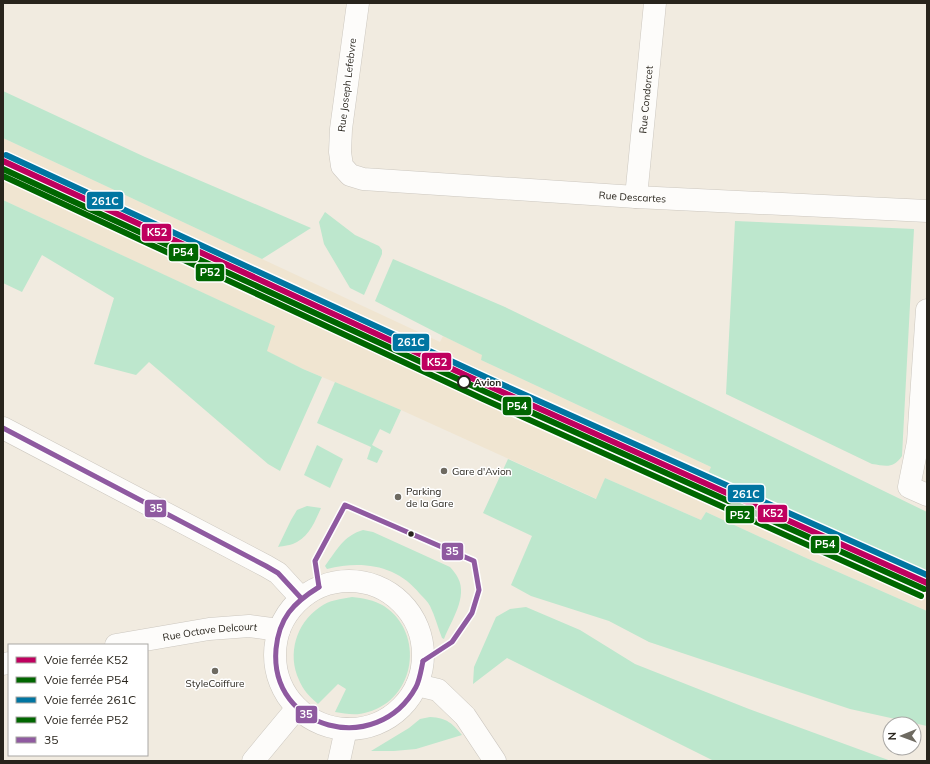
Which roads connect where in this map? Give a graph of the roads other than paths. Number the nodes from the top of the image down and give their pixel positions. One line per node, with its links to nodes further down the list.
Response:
1 (358, 3): 3 (street, Rue Joseph Lefebvre)
2 (655, 3): 4 (street, Rue Condorcet)
3 (342, 166): 4 (street, Rue Descartes)
4 (636, 197): 5 (street, Rue Descartes)
5 (927, 211)
6 (927, 310): 8 (street)
7 (3, 428): 9 (street)
8 (918, 491)
9 (301, 598): 10 (street); 12 (street)
10 (279, 630): 11 (street, Rue Octave Delcourt); 13 (street)
11 (122, 644)
12 (416, 685): 14 (street); 17 (street)
13 (297, 708): 14 (street); 15 (street)
14 (346, 729): 16 (street)
15 (253, 761)
16 (339, 761)
17 (495, 761)

